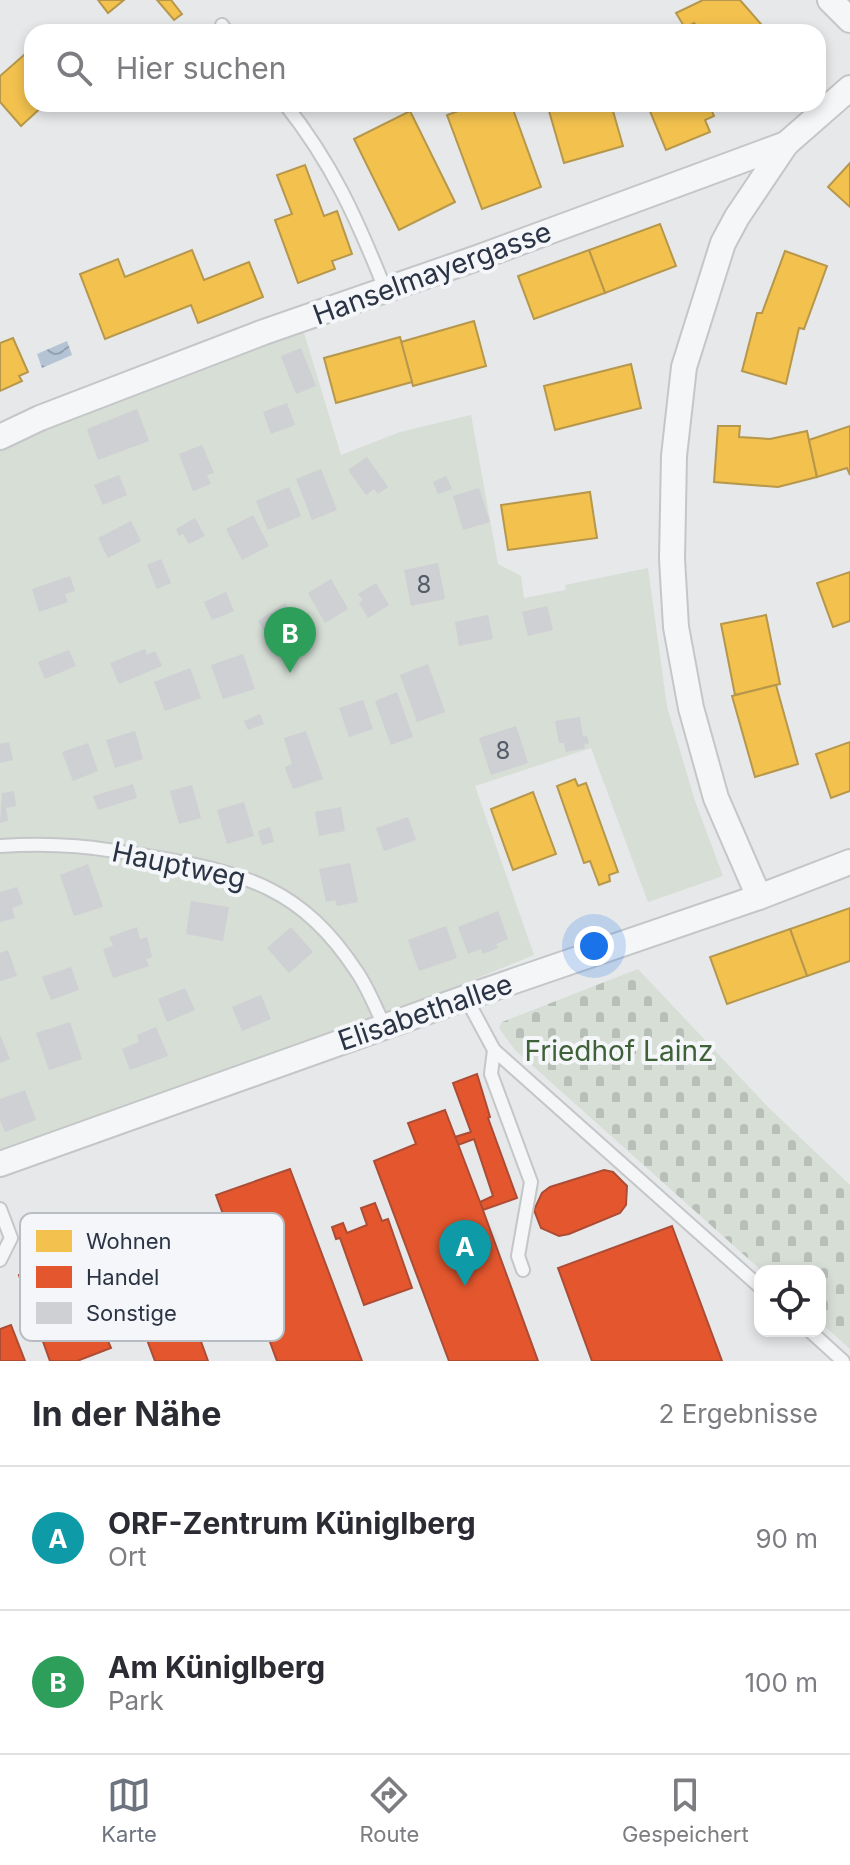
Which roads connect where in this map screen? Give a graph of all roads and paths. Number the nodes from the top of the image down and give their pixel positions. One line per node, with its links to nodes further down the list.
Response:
1 (830, 0): 2 (street)
2 (850, 20)
3 (850, 88): 4 (street, Hanselmayergasse)
4 (826, 109)
5 (291, 112): 8 (lane)
6 (823, 112): 7 (street, Hanselmayergasse)
7 (786, 144): 8 (street, Hanselmayergasse); 12 (street)
8 (385, 289): 9 (street, Hanselmayergasse)
9 (0, 437)
10 (0, 846): 14 (lane, Hauptweg)
11 (850, 862): 12 (street, Elisabethallee)
12 (759, 897): 13 (street, Elisabethallee)
13 (466, 998): 14 (street, Elisabethallee); 15 (lane)
14 (385, 1027): 16 (street, Elisabethallee)
15 (494, 1050): 19 (lane); 20 (lane)
16 (0, 1164)
17 (0, 1209): 18 (lane)
18 (0, 1260)
19 (523, 1270)
20 (754, 1282)
21 (817, 1337): 22 (lane)
22 (843, 1361)

